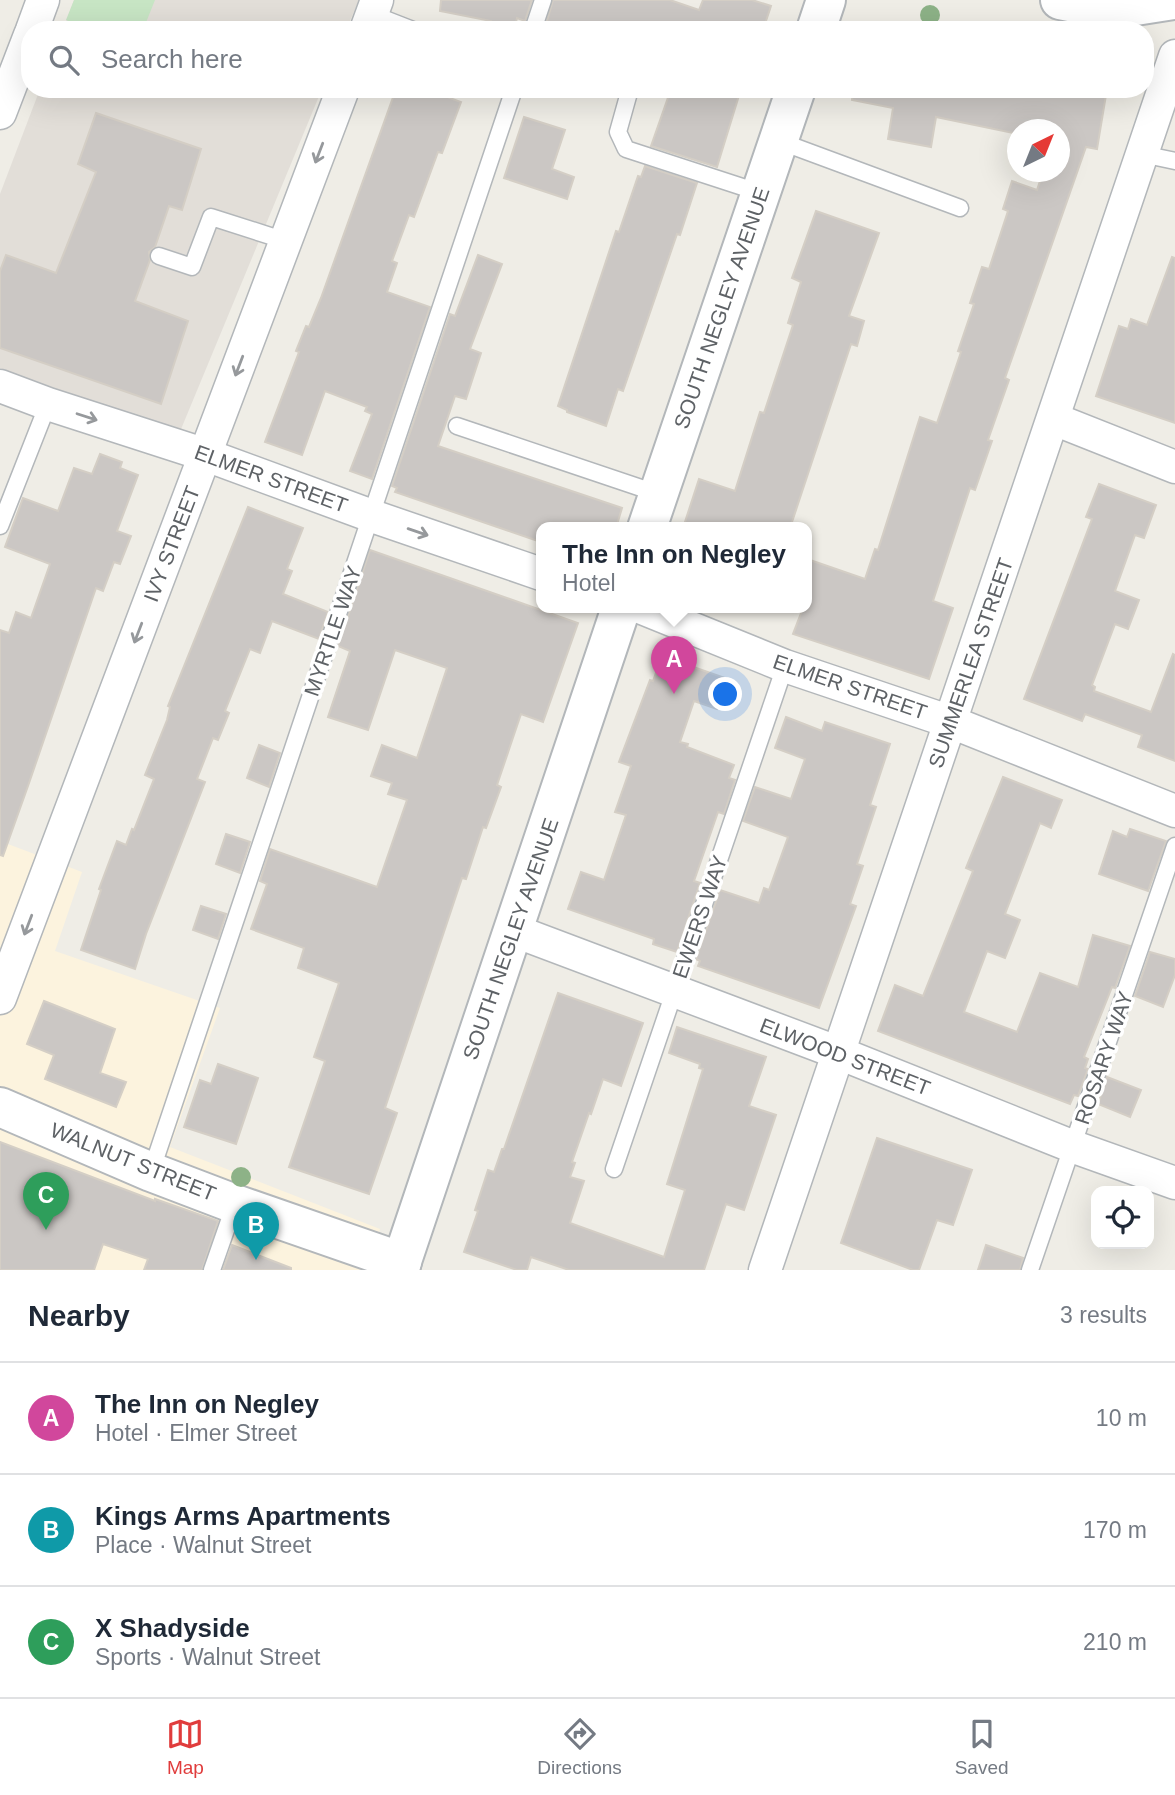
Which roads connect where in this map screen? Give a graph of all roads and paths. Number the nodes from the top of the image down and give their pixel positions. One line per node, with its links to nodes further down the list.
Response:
1 (43, 0): 6 (street)
2 (542, 0): 7 (lane)
3 (826, 0): 8 (street)
4 (1060, 0): 5 (street)
5 (1174, 0)
6 (35, 21)
7 (536, 21)
8 (819, 21)
9 (21, 48): 11 (street)
10 (1175, 56): 18 (street, SUMMERLEA STREET)
11 (8, 69): 16 (street)
12 (341, 98): 22 (street, IVY STREET, one-way to 22)
13 (510, 98): 31 (lane, MYRTLE WAY)
14 (627, 98): 20 (lane)
15 (793, 98): 17 (street, SOUTH NEGLEY AVENUE)
16 (0, 113)
17 (779, 141): 20 (street, SOUTH NEGLEY AVENUE); 21 (lane)
18 (1142, 155): 19 (lane); 26 (street, SUMMERLEA STREET)
19 (1175, 161)
20 (761, 193): 30 (street, SOUTH NEGLEY AVENUE)
21 (960, 208)
22 (286, 241): 23 (lane); 28 (street, IVY STREET, one-way to 28)
23 (159, 256)
24 (0, 386): 25 (street, ELMER STREET)
25 (48, 404): 28 (street, ELMER STREET, one-way to 28); 32 (lane)
26 (1054, 419): 29 (street); 37 (street, SUMMERLEA STREET)
27 (457, 426): 30 (lane)
28 (206, 455): 31 (street, ELMER STREET); 42 (street, IVY STREET, one-way to 42)
29 (1175, 467)
30 (653, 511)
31 (372, 516): 33 (street, ELMER STREET, one-way to 33); 47 (lane, MYRTLE WAY)
32 (0, 526)
33 (536, 571)
34 (619, 613): 40 (street, SOUTH NEGLEY AVENUE)
35 (654, 613): 36 (street, ELMER STREET)
36 (785, 666): 37 (street, ELMER STREET); 41 (lane, EWERS WAY)
37 (951, 722): 38 (street, ELMER STREET); 43 (street, SUMMERLEA STREET)
38 (1175, 811)
39 (1175, 846): 45 (lane, ROSARY WAY)
40 (515, 931): 41 (street, ELWOOD STREET); 50 (street, SOUTH NEGLEY AVENUE)
41 (675, 992): 43 (street, ELWOOD STREET); 46 (lane, EWERS WAY)
42 (0, 998)
43 (839, 1053): 45 (street, ELWOOD STREET); 52 (street, SUMMERLEA STREET)
44 (0, 1107): 47 (street, WALNUT STREET)
45 (1074, 1147): 48 (street, ELWOOD STREET); 53 (lane, ROSARY WAY)
46 (614, 1168)
47 (151, 1172): 49 (street, WALNUT STREET)
48 (1175, 1183)
49 (235, 1204): 50 (street, WALNUT STREET); 51 (lane)
50 (409, 1267)
51 (212, 1270)
52 (765, 1270)
53 (1030, 1270)

